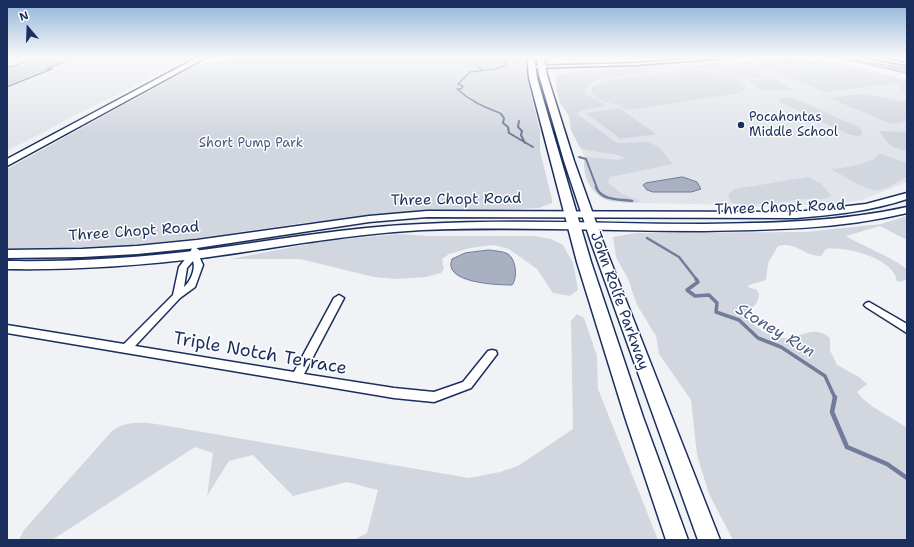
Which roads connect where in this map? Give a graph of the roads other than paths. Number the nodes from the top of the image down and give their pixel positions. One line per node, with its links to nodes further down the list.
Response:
1 (145, 83): 5 (main road)
2 (157, 83): 6 (main road)
3 (536, 83): 9 (main road, John Rolfe Parkway)
4 (547, 83): 9 (main road, John Rolfe Parkway)
5 (7, 155)
6 (7, 163)
7 (907, 196): 9 (main road, Three Chopt Road)
8 (907, 210): 9 (main road, Three Chopt Road)
9 (581, 220): 10 (main road, Three Chopt Road); 21 (main road, John Rolfe Parkway); 22 (main road, John Rolfe Parkway)
10 (195, 249): 11 (main road, Three Chopt Road); 12 (main road, Three Chopt Road); 13 (street); 13 (street)
11 (7, 254)
12 (7, 264)
13 (177, 296): 18 (street)
14 (339, 298): 20 (street)
15 (869, 305): 17 (street)
16 (7, 329): 18 (street, Triple Notch Terrace)
17 (907, 329)
18 (126, 349): 20 (street, Triple Notch Terrace)
19 (492, 354): 20 (street, Triple Notch Terrace)
20 (297, 377)
21 (677, 540)
22 (710, 540)

